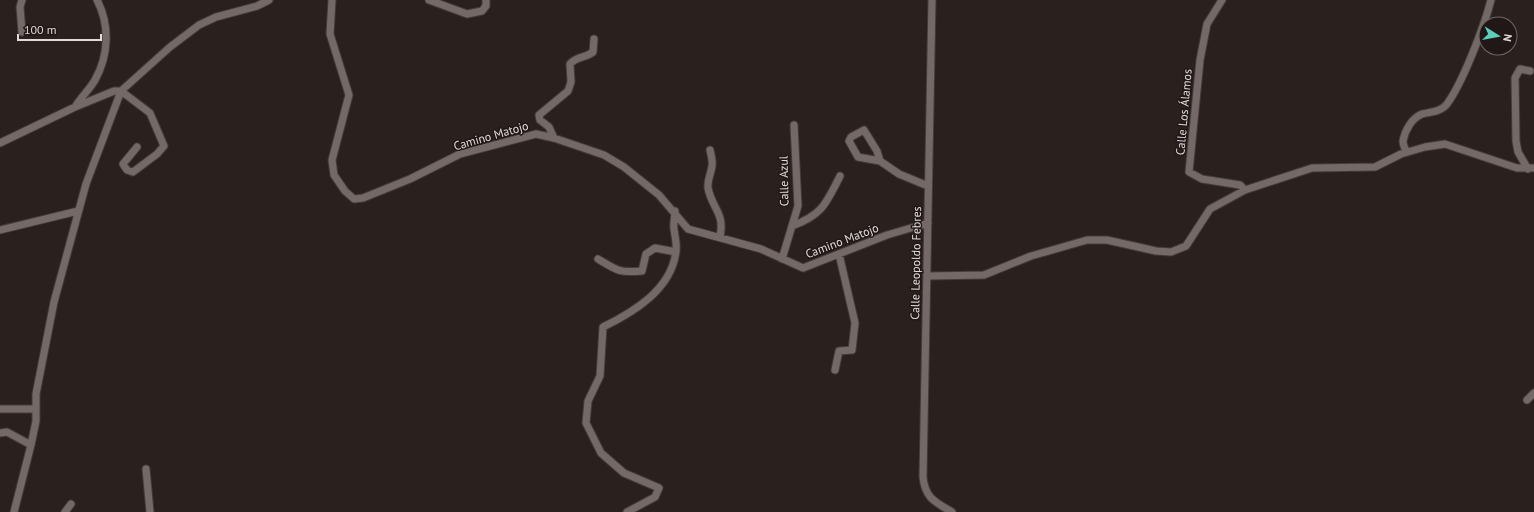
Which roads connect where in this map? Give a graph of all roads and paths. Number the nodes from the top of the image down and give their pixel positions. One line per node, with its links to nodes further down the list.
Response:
1 (22, 0): 10 (street)
2 (97, 0): 14 (street)
3 (269, 0): 13 (street)
4 (332, 0): 16 (street, Camino Matojo)
5 (429, 0): 6 (street)
6 (486, 0)
7 (932, 0): 24 (street, Calle Leopoldo Febres)
8 (1222, 0): 25 (street, Calle Los Álamos)
9 (1491, 0): 20 (street)
10 (22, 32)
11 (594, 39): 16 (street)
12 (1530, 71): 22 (street)
13 (120, 91): 14 (street); 18 (street); 26 (street)
14 (75, 107): 17 (street)
15 (794, 125): 29 (street, Calle Azul)
16 (554, 138): 27 (street, Camino Matojo)
17 (0, 143)
18 (137, 147)
19 (710, 150): 31 (street)
20 (1406, 152): 22 (street); 25 (street)
21 (880, 161): 21 (street); 24 (street)
22 (1531, 169)
23 (840, 176): 29 (street)
24 (928, 186): 28 (street, Calle Leopoldo Febres)
25 (1245, 190): 36 (street)
26 (78, 211): 30 (street); 40 (street)
27 (675, 211): 31 (street, Camino Matojo); 32 (street)
28 (928, 223): 33 (street, Camino Matojo); 36 (street, Calle Leopoldo Febres)
29 (792, 226): 35 (street, Calle Azul)
30 (0, 230)
31 (720, 237): 35 (street, Camino Matojo)
32 (676, 252): 34 (street); 49 (street)
33 (839, 254): 35 (street, Camino Matojo); 37 (street)
34 (598, 259)
35 (782, 259)
36 (928, 276): 50 (street, Calle Leopoldo Febres)
37 (835, 370)
38 (1534, 393): 39 (street)
39 (1527, 400)
40 (36, 408): 41 (street); 43 (street)
41 (0, 409)
42 (0, 433): 43 (street)
43 (31, 444): 46 (street)
44 (146, 469): 48 (street)
45 (71, 504): 47 (street)
46 (14, 512)
47 (65, 512)
48 (150, 512)
49 (627, 512)
50 (952, 512)

